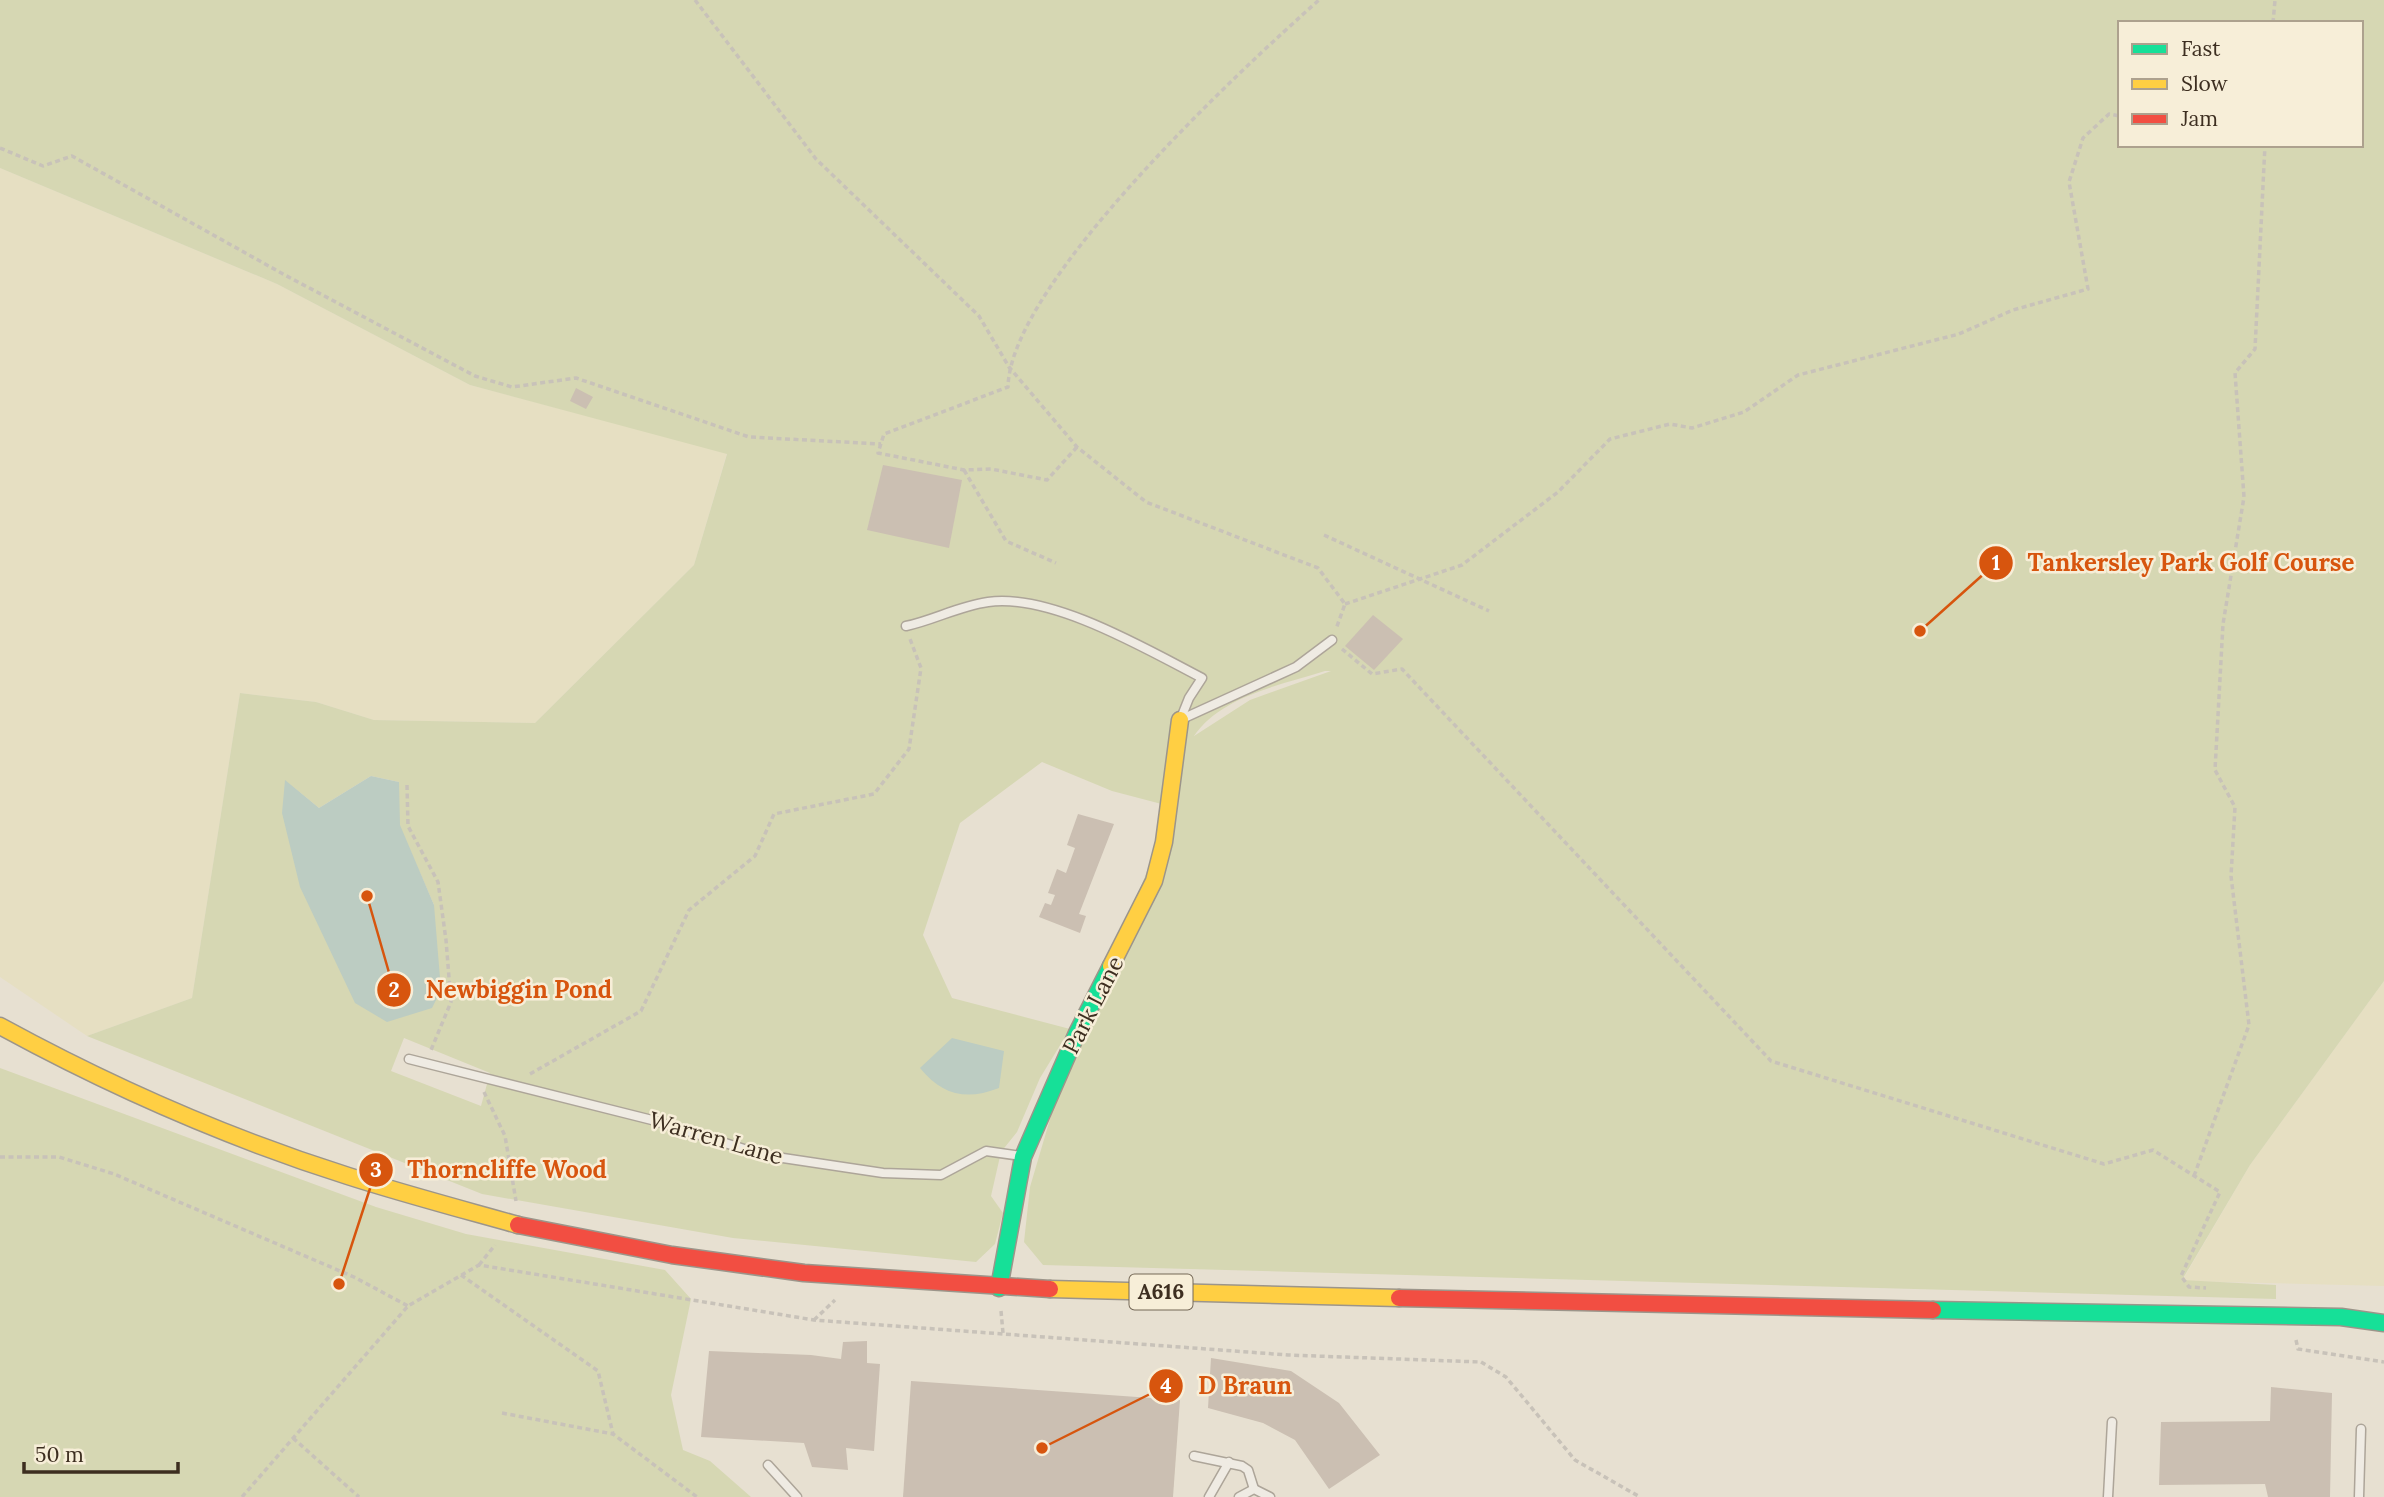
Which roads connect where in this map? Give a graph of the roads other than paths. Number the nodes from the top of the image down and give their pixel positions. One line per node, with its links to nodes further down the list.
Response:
1 (905, 626): 3 (lane)
2 (1332, 640): 3 (lane)
3 (1180, 720): 6 (main road, Park Lane)
4 (0, 1026): 7 (main road, A616)
5 (409, 1059): 6 (lane, Warren Lane)
6 (1023, 1157): 7 (main road, Park Lane)
7 (999, 1289): 9 (main road, A616)
8 (2384, 1314): 9 (main road, A616)
9 (2365, 1318): 10 (main road, A616)
10 (2384, 1322)
11 (2112, 1422): 21 (lane)
12 (2361, 1429): 22 (lane)
13 (1195, 1456): 14 (lane)
14 (1228, 1462): 16 (lane); 18 (lane)
15 (768, 1465): 17 (lane)
16 (1254, 1489): 19 (lane); 20 (lane)
17 (797, 1497)
18 (1209, 1497)
19 (1238, 1497)
20 (1270, 1497)
21 (2108, 1497)
22 (2359, 1497)

